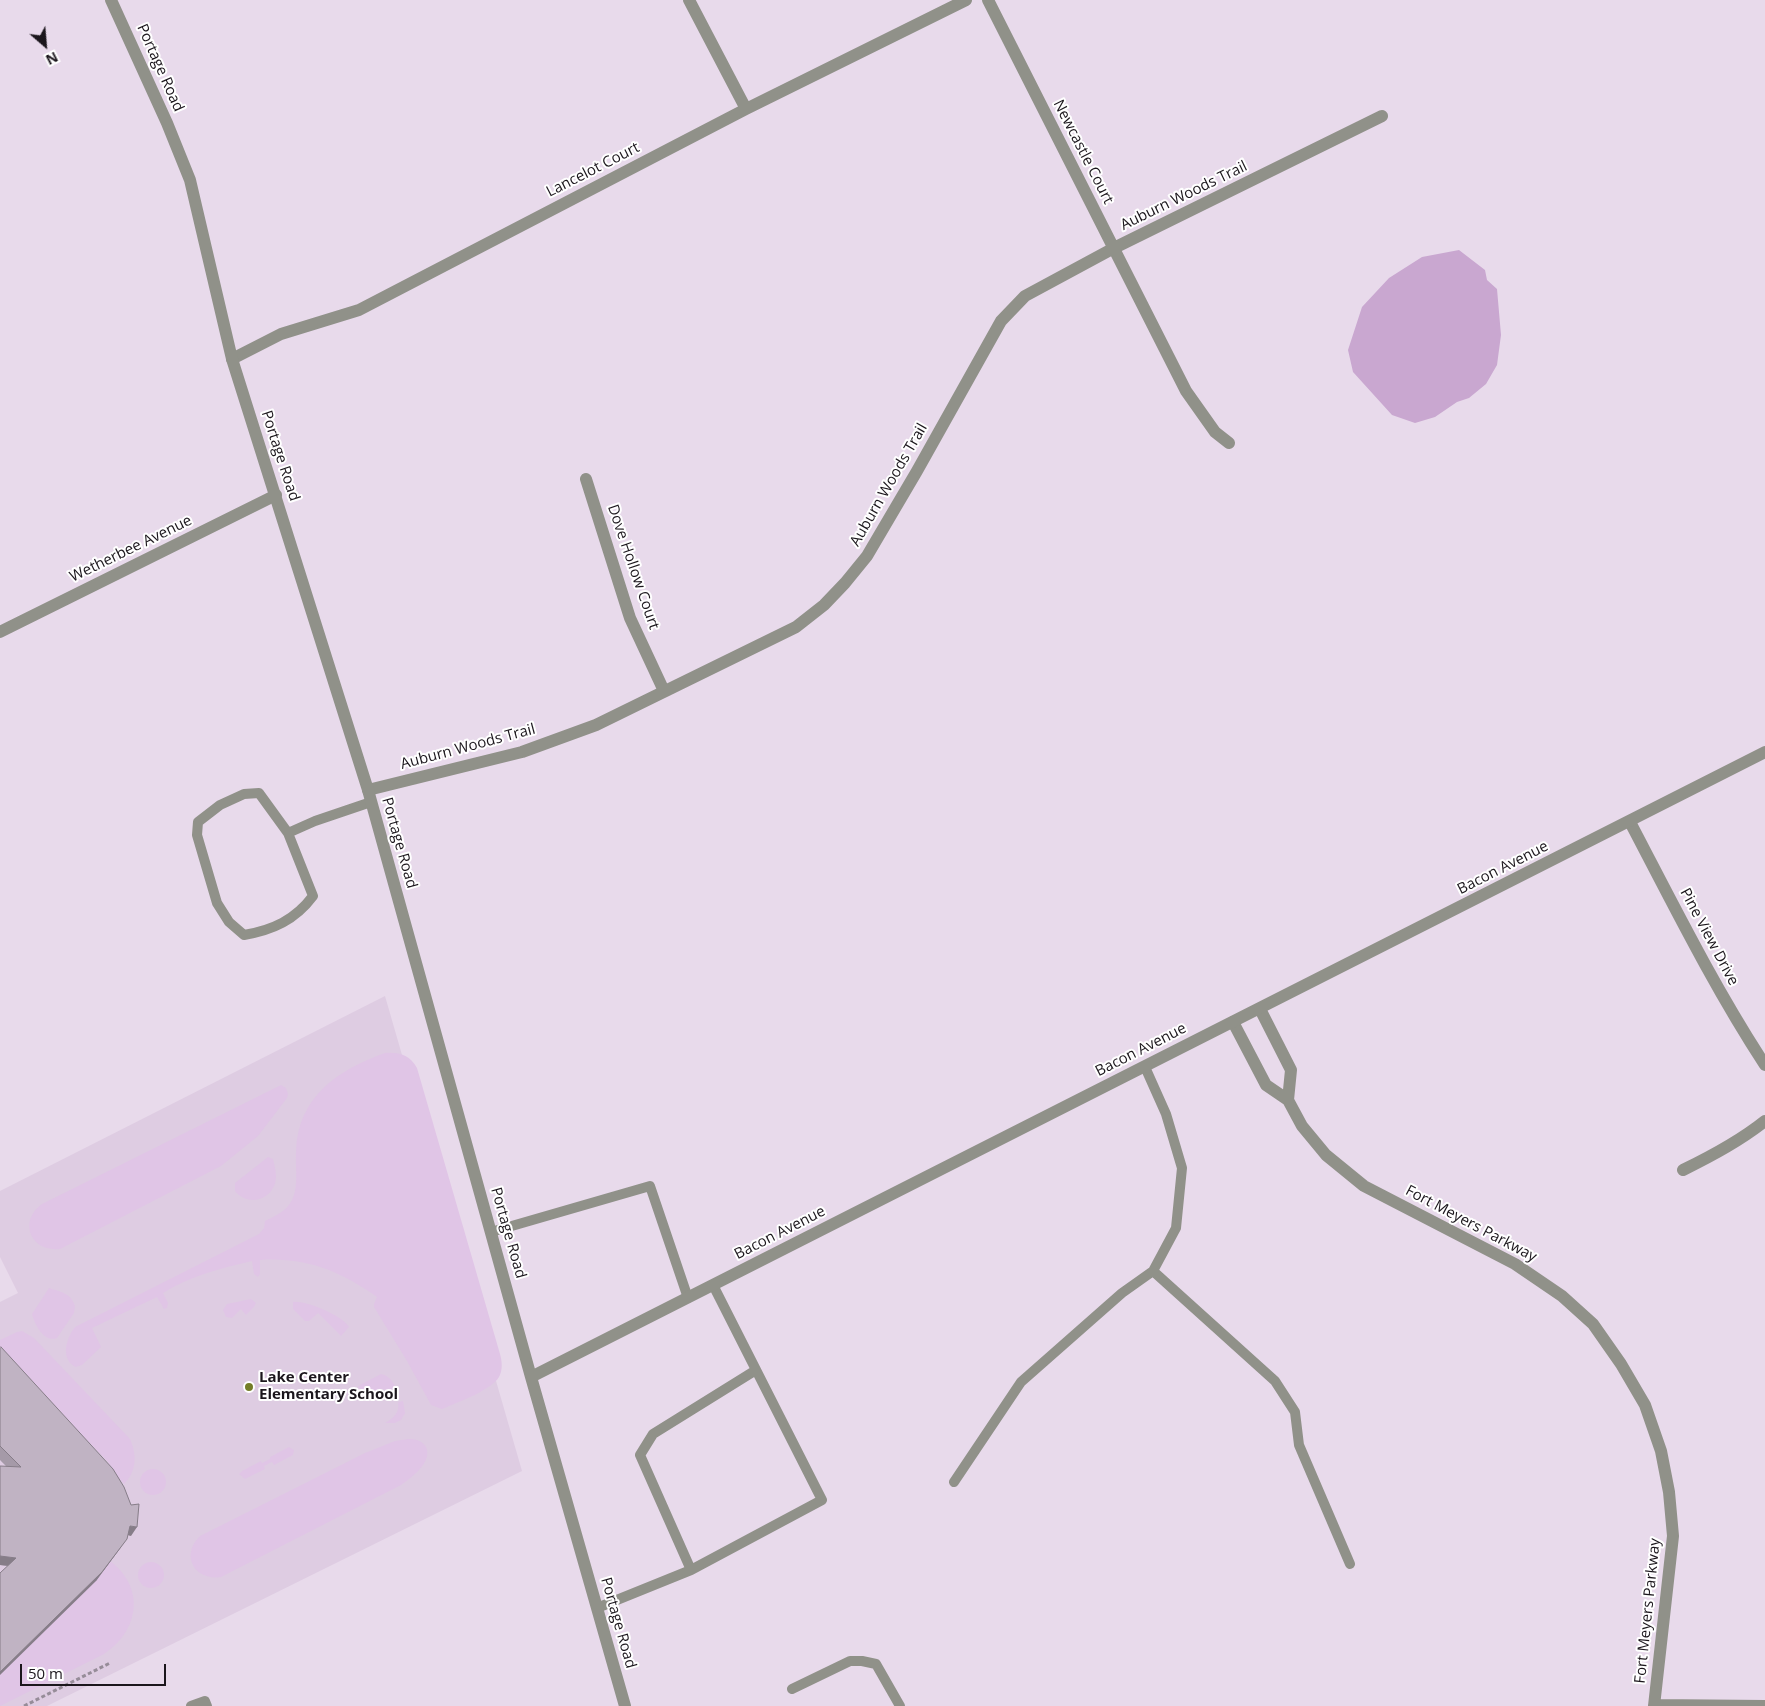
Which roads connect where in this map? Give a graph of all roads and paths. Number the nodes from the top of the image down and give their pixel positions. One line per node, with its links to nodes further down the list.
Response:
1 (111, 0): 8 (street, Portage Road)
2 (689, 0): 5 (street)
3 (966, 0): 5 (street, Lancelot Court)
4 (988, 0): 7 (street, Newcastle Court)
5 (746, 109): 8 (street, Lancelot Court)
6 (1382, 116): 7 (street, Auburn Woods Trail)
7 (1114, 248): 9 (street, Newcastle Court); 13 (street, Auburn Woods Trail)
8 (232, 358): 11 (street, Portage Road)
9 (1230, 443)
10 (586, 479): 13 (street, Dove Hollow Court)
11 (276, 496): 12 (street, Wetherbee Avenue); 15 (street, Portage Road)
12 (0, 632)
13 (664, 691): 15 (street, Auburn Woods Trail)
14 (1765, 752): 17 (street, Bacon Avenue)
15 (368, 790): 16 (street, Portage Road)
16 (371, 802): 18 (lane); 26 (street, Portage Road)
17 (1630, 822): 19 (street, Bacon Avenue); 21 (street, Pine View Drive)
18 (288, 833): 18 (lane)
19 (1260, 1009): 20 (street, Bacon Avenue); 23 (street)
20 (1233, 1022): 22 (street, Bacon Avenue); 23 (street, Fort Meyers Parkway)
21 (1765, 1065)
22 (1144, 1067): 27 (lane); 28 (street, Bacon Avenue)
23 (1288, 1100): 38 (street, Fort Meyers Parkway)
24 (1765, 1121): 25 (street)
25 (1683, 1170)
26 (491, 1232): 29 (lane); 31 (street, Portage Road)
27 (1153, 1271): 32 (lane); 33 (lane)
28 (713, 1285): 29 (street, Bacon Avenue); 30 (lane)
29 (688, 1298): 31 (street, Bacon Avenue)
30 (756, 1370): 34 (lane); 34 (lane)
31 (531, 1377): 35 (street, Portage Road)
32 (954, 1482)
33 (1350, 1564)
34 (691, 1570): 35 (lane)
35 (597, 1608): 42 (street, Portage Road)
36 (110, 1663): 39 (path)
37 (792, 1689): 43 (lane)
38 (1654, 1705): 44 (street)
39 (24, 1706)
40 (191, 1706): 41 (lane)
41 (207, 1706)
42 (625, 1706)
43 (900, 1706)
44 (1765, 1706)

